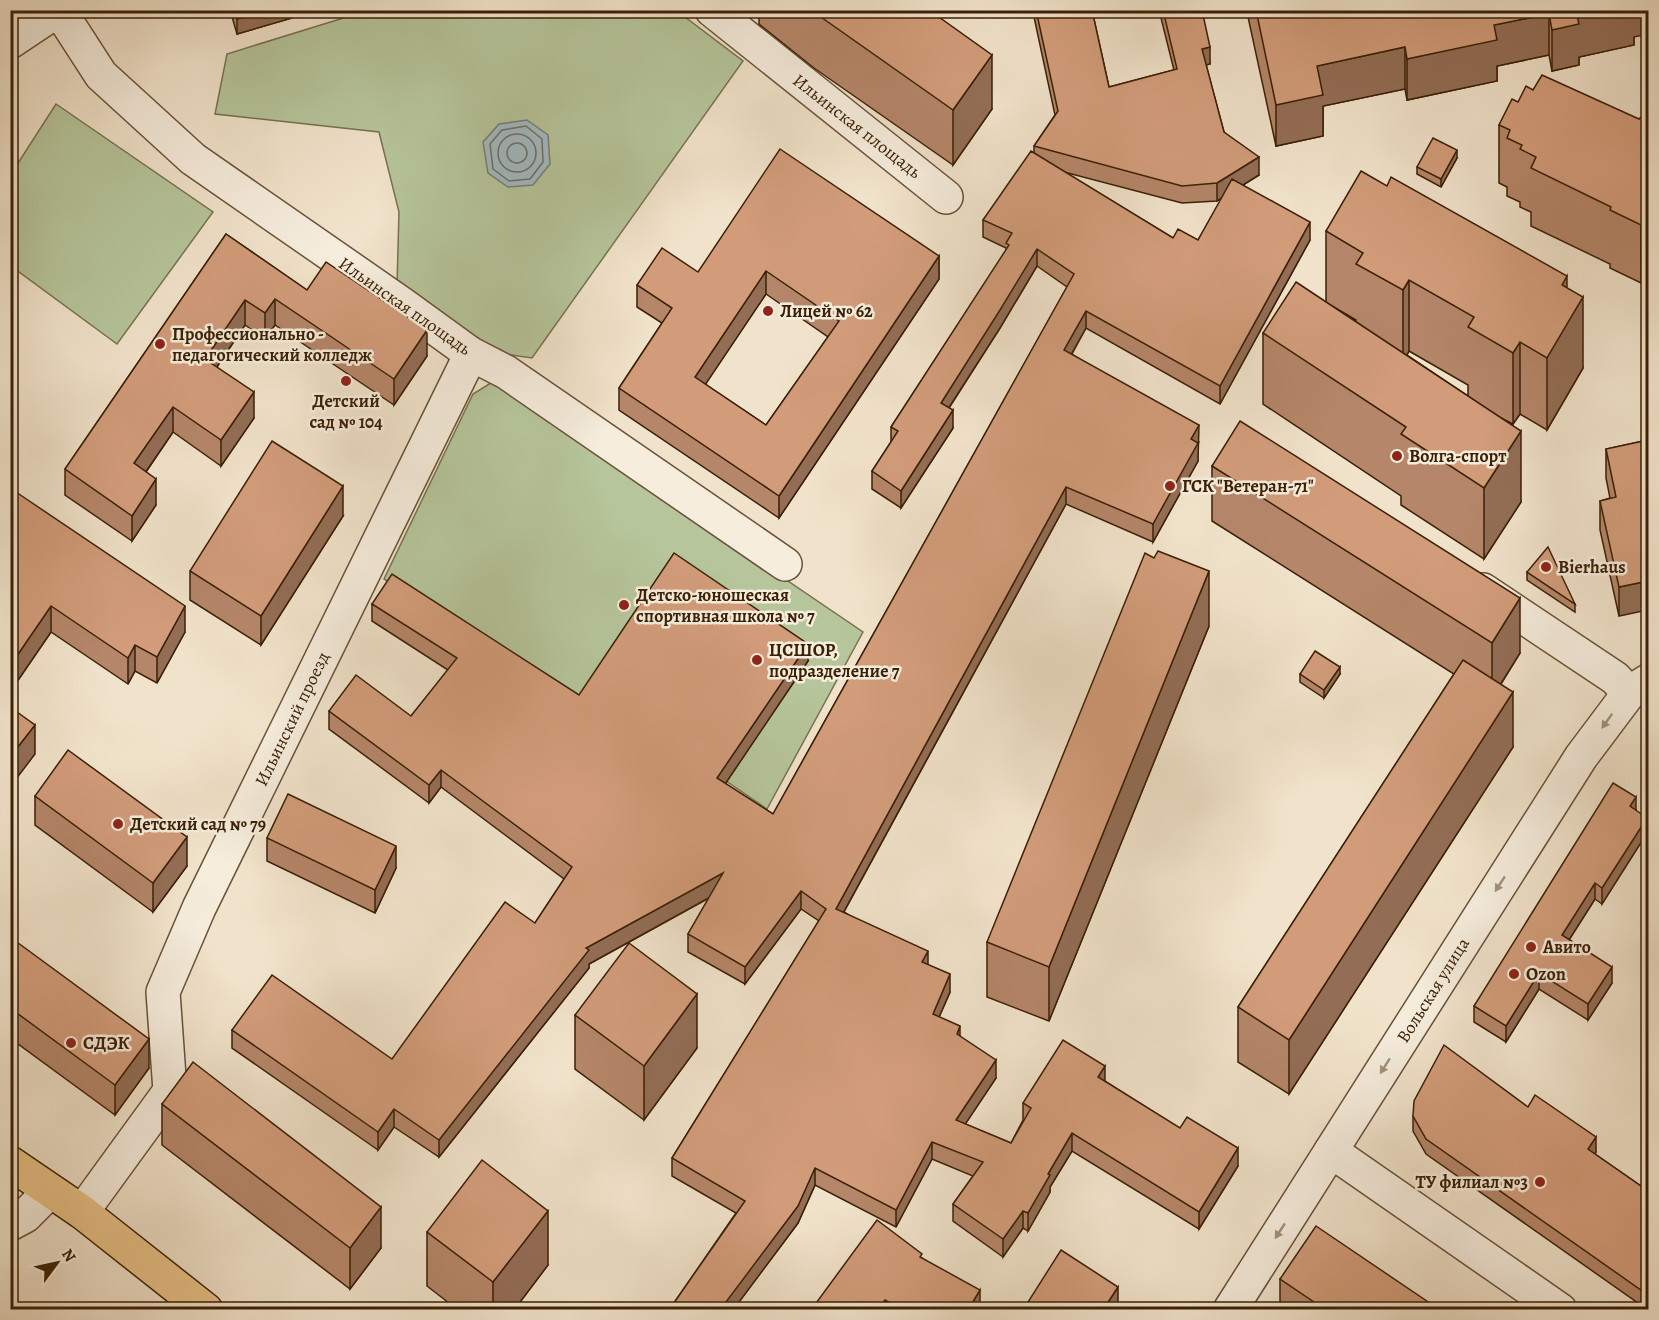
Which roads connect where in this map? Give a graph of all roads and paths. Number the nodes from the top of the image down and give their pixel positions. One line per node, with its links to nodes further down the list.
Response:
1 (20, 10): 4 (street)
2 (59, 10): 5 (street, Ильинская площадь); 7 (street, Ильинская площадь)
3 (712, 10): 6 (street, Ильинская площадь)
4 (10, 31)
5 (10, 42)
6 (946, 196)
7 (471, 354): 8 (street, Ильинская площадь); 14 (street, Ильинский проезд)
8 (785, 564)
9 (1460, 575): 10 (street)
10 (1639, 687): 11 (street, Вольская улица, one-way to 11)
11 (1331, 1151): 17 (street, Вольская улица, one-way to 17); 18 (street)
12 (10, 1163): 13 (main road)
13 (50, 1191): 14 (main road); 15 (street)
14 (82, 1212): 16 (main road)
15 (10, 1224)
16 (206, 1310)
17 (1230, 1310)
18 (1560, 1310)

